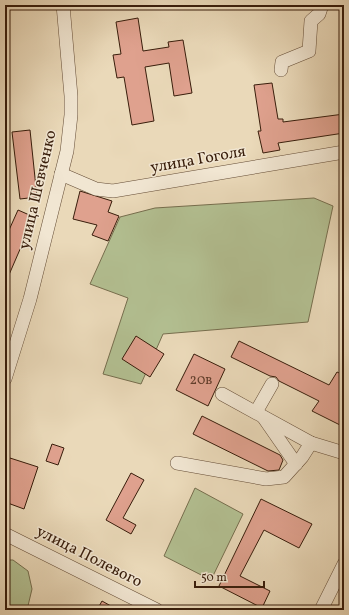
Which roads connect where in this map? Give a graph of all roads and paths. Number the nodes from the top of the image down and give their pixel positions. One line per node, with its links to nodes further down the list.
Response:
1 (63, 5): 5 (street, улица Шевченко)
2 (322, 5): 3 (street)
3 (281, 70)
4 (344, 152): 5 (street, улица Гоголя)
5 (61, 174): 6 (street, улица Шевченко)
6 (5, 379)
7 (272, 384): 9 (street)
8 (222, 394): 9 (street)
9 (260, 414): 10 (street); 13 (street)
10 (311, 443): 11 (street); 13 (street)
11 (344, 453)
12 (178, 464): 13 (street)
13 (296, 464)
14 (5, 534): 17 (street, улица Полевого)
15 (344, 564): 16 (street)
16 (341, 579): 18 (street)
17 (157, 610)
18 (321, 610)

